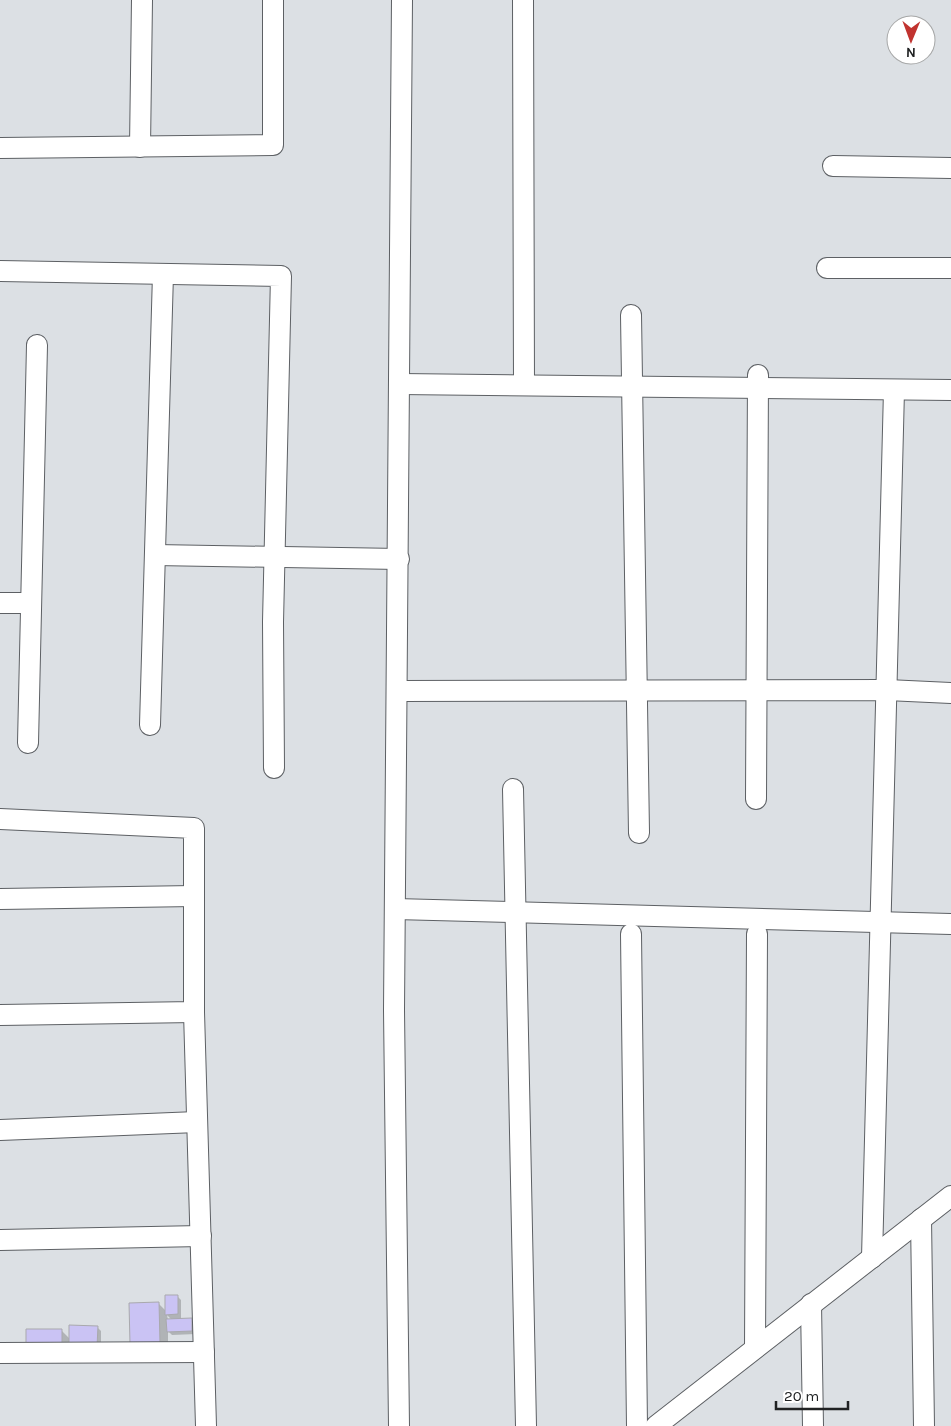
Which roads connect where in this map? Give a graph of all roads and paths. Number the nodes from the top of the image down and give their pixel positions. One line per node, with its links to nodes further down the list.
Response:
1 (142, 0): 5 (street)
2 (273, 0): 5 (street)
3 (402, 0): 16 (street)
4 (523, 0): 17 (street)
5 (140, 146): 6 (street)
6 (0, 148)
7 (833, 166): 8 (street)
8 (951, 168)
9 (827, 268): 10 (street)
10 (951, 268)
11 (0, 271): 12 (street)
12 (163, 274): 21 (street); 22 (street)
13 (631, 315): 18 (street)
14 (37, 345): 25 (street)
15 (758, 381): 18 (street); 19 (street); 29 (street)
16 (400, 384): 17 (street); 23 (street)
17 (524, 385): 18 (street)
18 (632, 386): 28 (street)
19 (894, 390): 20 (street); 26 (street)
20 (951, 390)
21 (155, 555): 22 (street); 31 (street)
22 (274, 557): 23 (street); 33 (street)
23 (399, 559): 27 (street)
24 (0, 603): 25 (street)
25 (31, 603): 32 (street)
26 (887, 690): 29 (street); 30 (street); 42 (street)
27 (398, 691): 28 (street); 40 (street)
28 (635, 691): 29 (street); 37 (street)
29 (758, 691): 35 (street)
30 (951, 693)
31 (150, 725)
32 (28, 743)
33 (274, 768)
34 (513, 789): 41 (street)
35 (756, 799)
36 (0, 819): 38 (street)
37 (639, 832)
38 (194, 896): 39 (street); 46 (street)
39 (0, 899)
40 (396, 909): 41 (street); 60 (street)
41 (516, 912): 42 (street); 61 (street)
42 (881, 921): 43 (street); 54 (street)
43 (951, 924)
44 (631, 934): 62 (street)
45 (757, 934): 56 (street)
46 (194, 1012): 47 (street); 48 (street)
47 (0, 1015)
48 (197, 1122): 49 (street); 52 (street)
49 (0, 1130)
50 (951, 1196): 51 (street)
51 (921, 1219): 54 (street); 65 (street)
52 (201, 1236): 53 (street); 57 (street)
53 (0, 1240)
54 (872, 1258): 55 (street)
55 (811, 1304): 56 (street); 64 (street)
56 (755, 1348): 63 (street)
57 (204, 1352): 58 (street); 59 (street)
58 (0, 1353)
59 (206, 1426)
60 (399, 1426)
61 (526, 1426)
62 (637, 1426)
63 (656, 1426)
64 (813, 1426)
65 (924, 1426)

